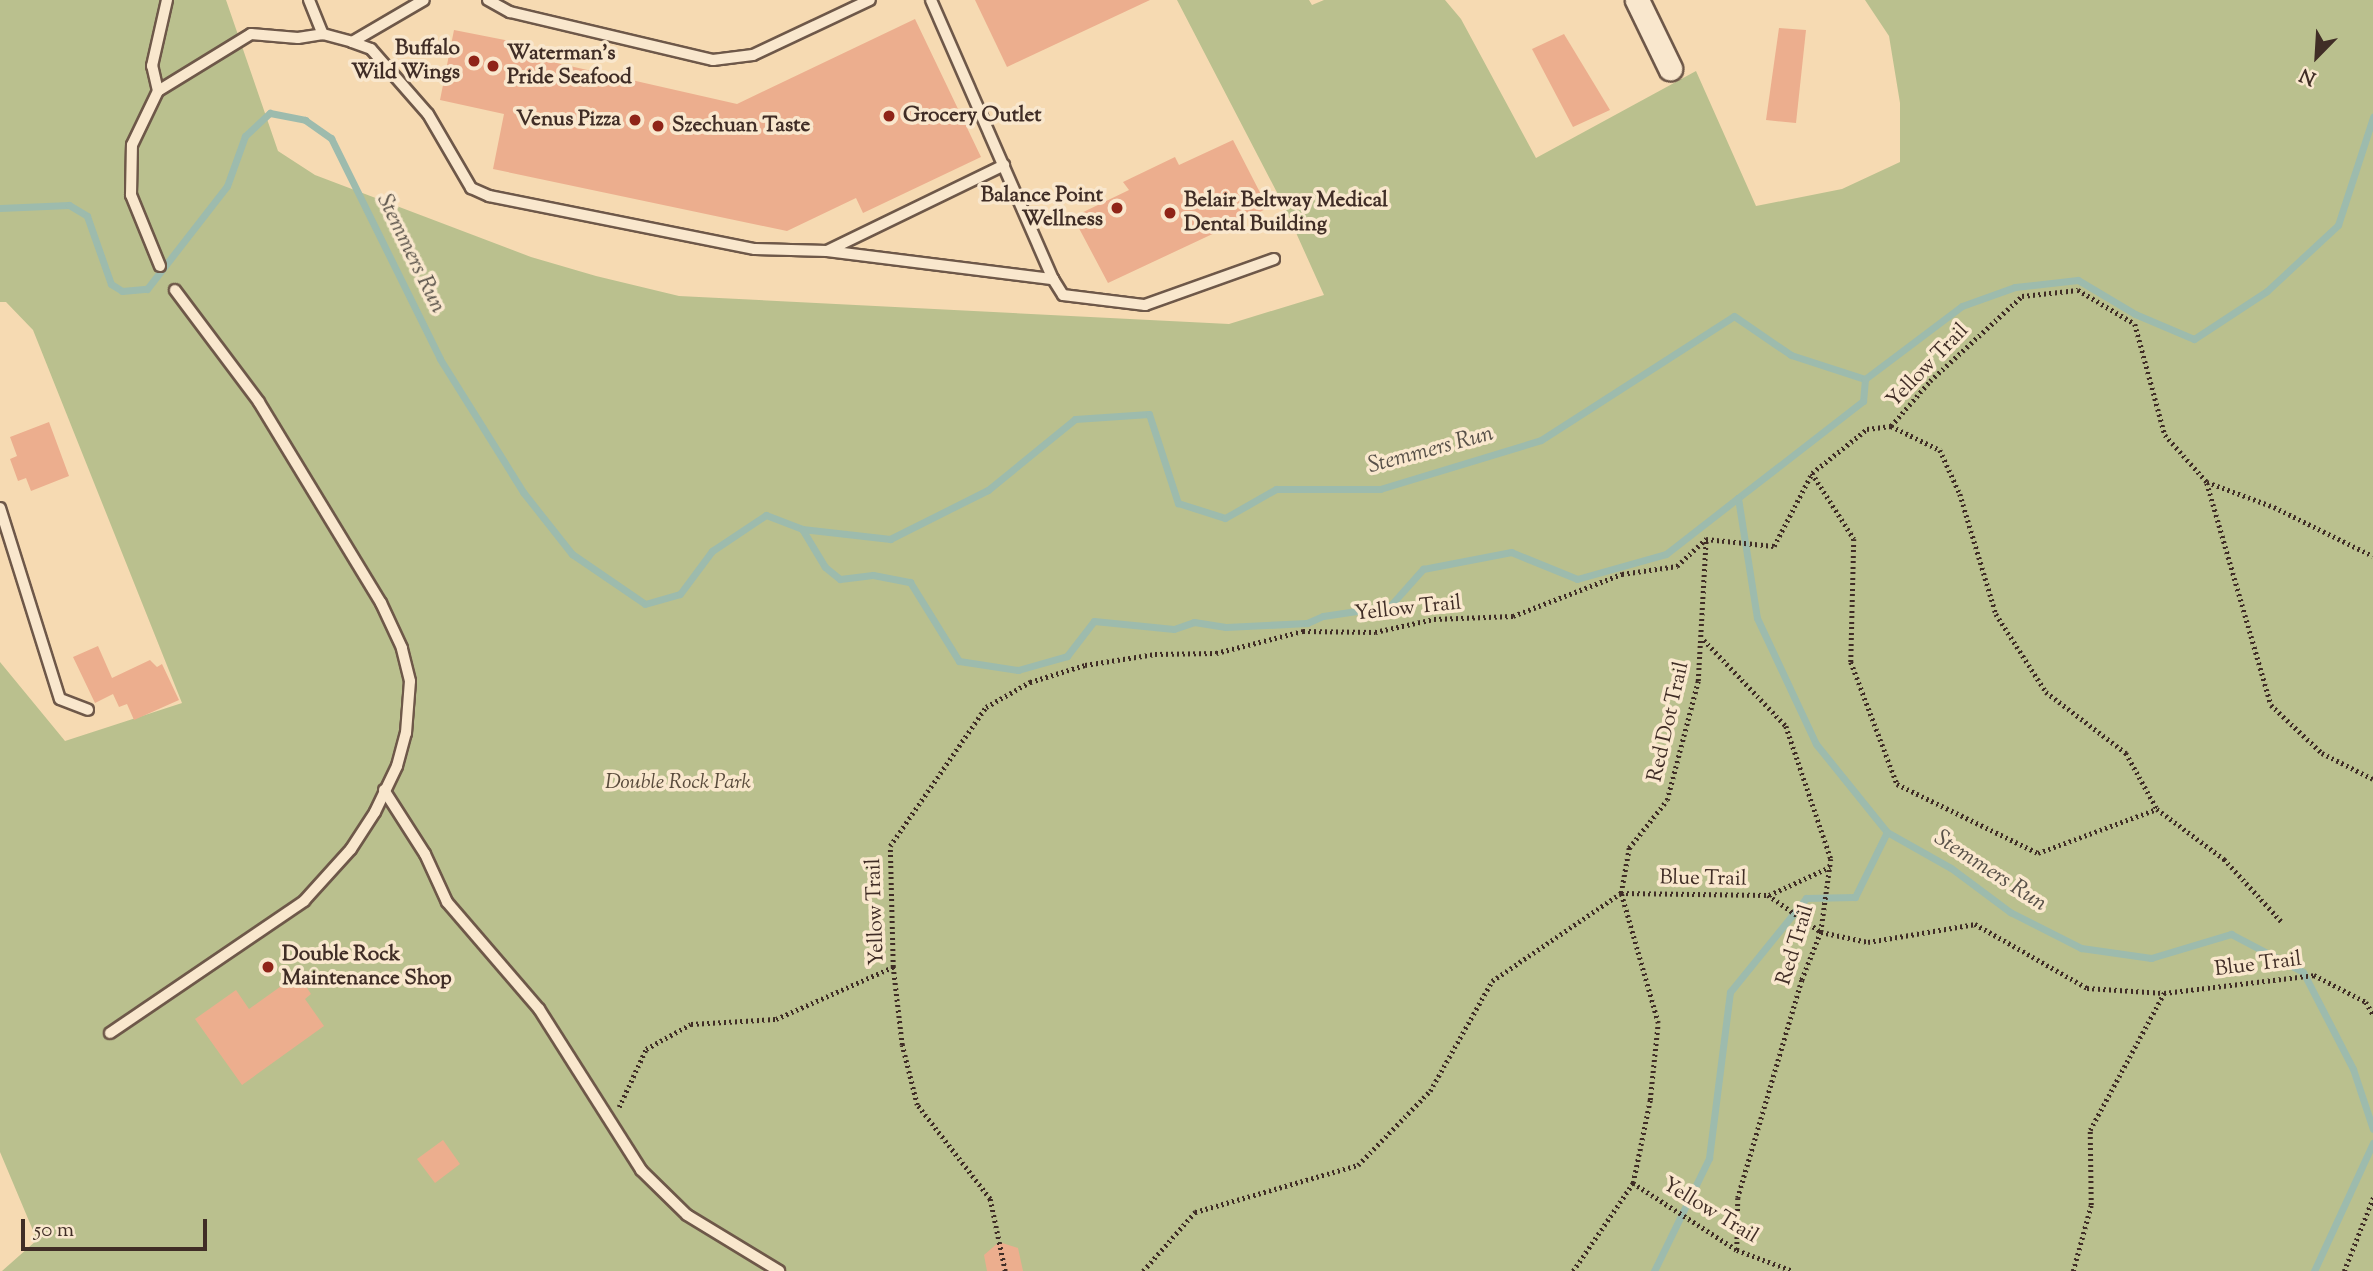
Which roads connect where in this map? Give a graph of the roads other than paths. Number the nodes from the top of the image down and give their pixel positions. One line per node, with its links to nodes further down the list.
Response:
1 (167, 0): 11 (lane)
2 (309, 0): 8 (lane)
3 (424, 0): 9 (lane)
4 (488, 0): 5 (lane)
5 (870, 0)
6 (930, 0): 12 (lane)
7 (1637, 0): 10 (street)
8 (323, 34): 9 (lane); 11 (lane)
9 (352, 42): 13 (lane)
10 (1670, 68)
11 (158, 91): 15 (lane)
12 (1004, 165): 13 (lane); 16 (lane)
13 (827, 251): 16 (lane)
14 (1274, 259): 16 (lane)
15 (160, 266)
16 (1053, 279)
17 (176, 290): 20 (lane)
18 (0, 509): 19 (lane)
19 (88, 710)
20 (384, 790): 21 (lane); 22 (lane)
21 (110, 1033)
22 (779, 1271)

